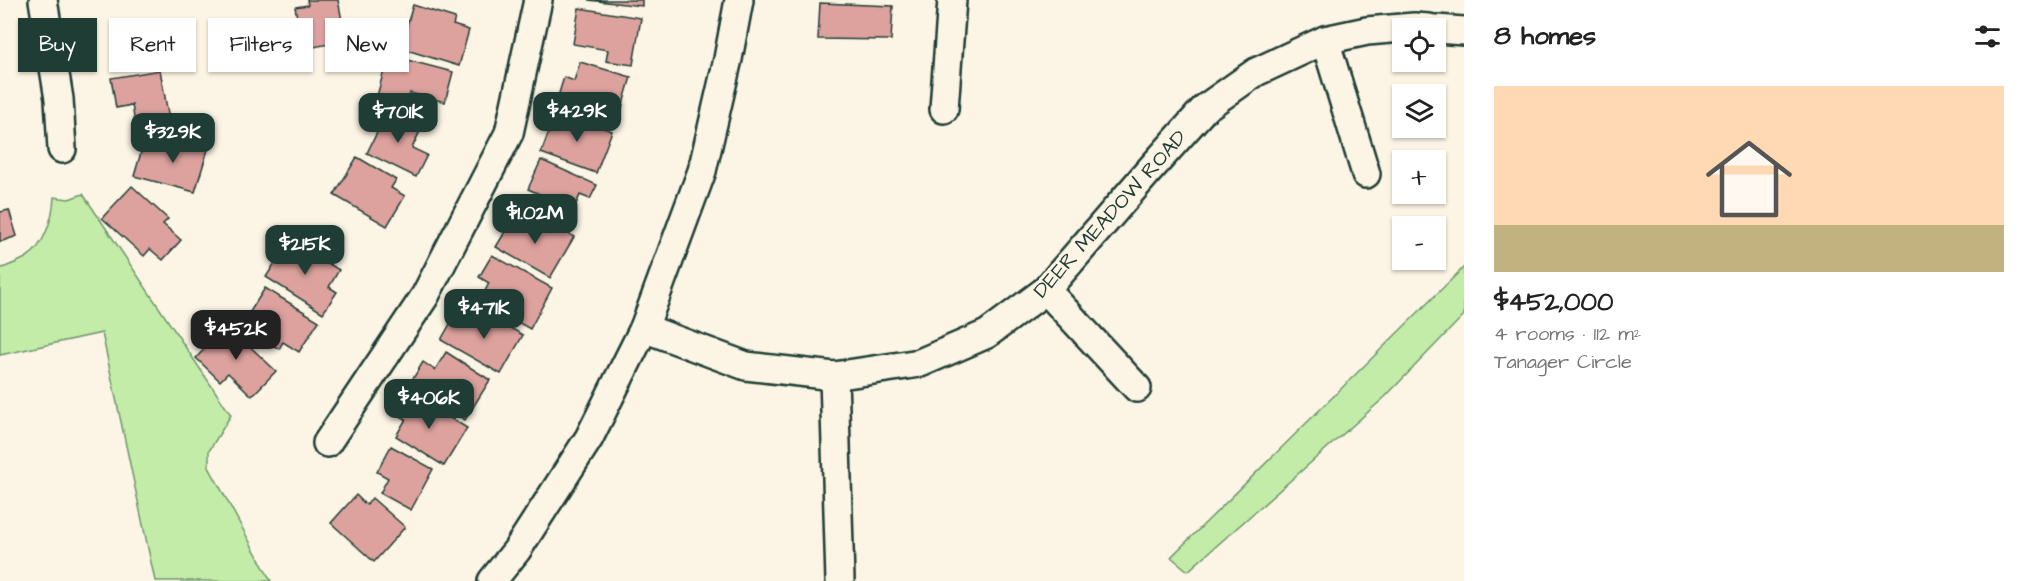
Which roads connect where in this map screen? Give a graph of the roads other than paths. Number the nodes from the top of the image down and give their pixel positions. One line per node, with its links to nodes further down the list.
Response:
1 (43, 0): 10 (street)
2 (538, 0): 16 (street)
3 (739, 0): 13 (street)
4 (952, 0): 9 (street)
5 (1392, 29): 8 (street, DEER MEADOW ROAD)
6 (1446, 30): 7 (street)
7 (1464, 31)
8 (1325, 40): 11 (street); 12 (street, DEER MEADOW ROAD)
9 (944, 109)
10 (62, 149)
11 (1366, 174)
12 (1046, 290): 14 (street, DEER MEADOW ROAD); 15 (street)
13 (644, 328): 14 (street, DEER MEADOW ROAD); 17 (street)
14 (834, 376): 18 (street)
15 (1137, 387)
16 (327, 443)
17 (492, 581)
18 (840, 581)

